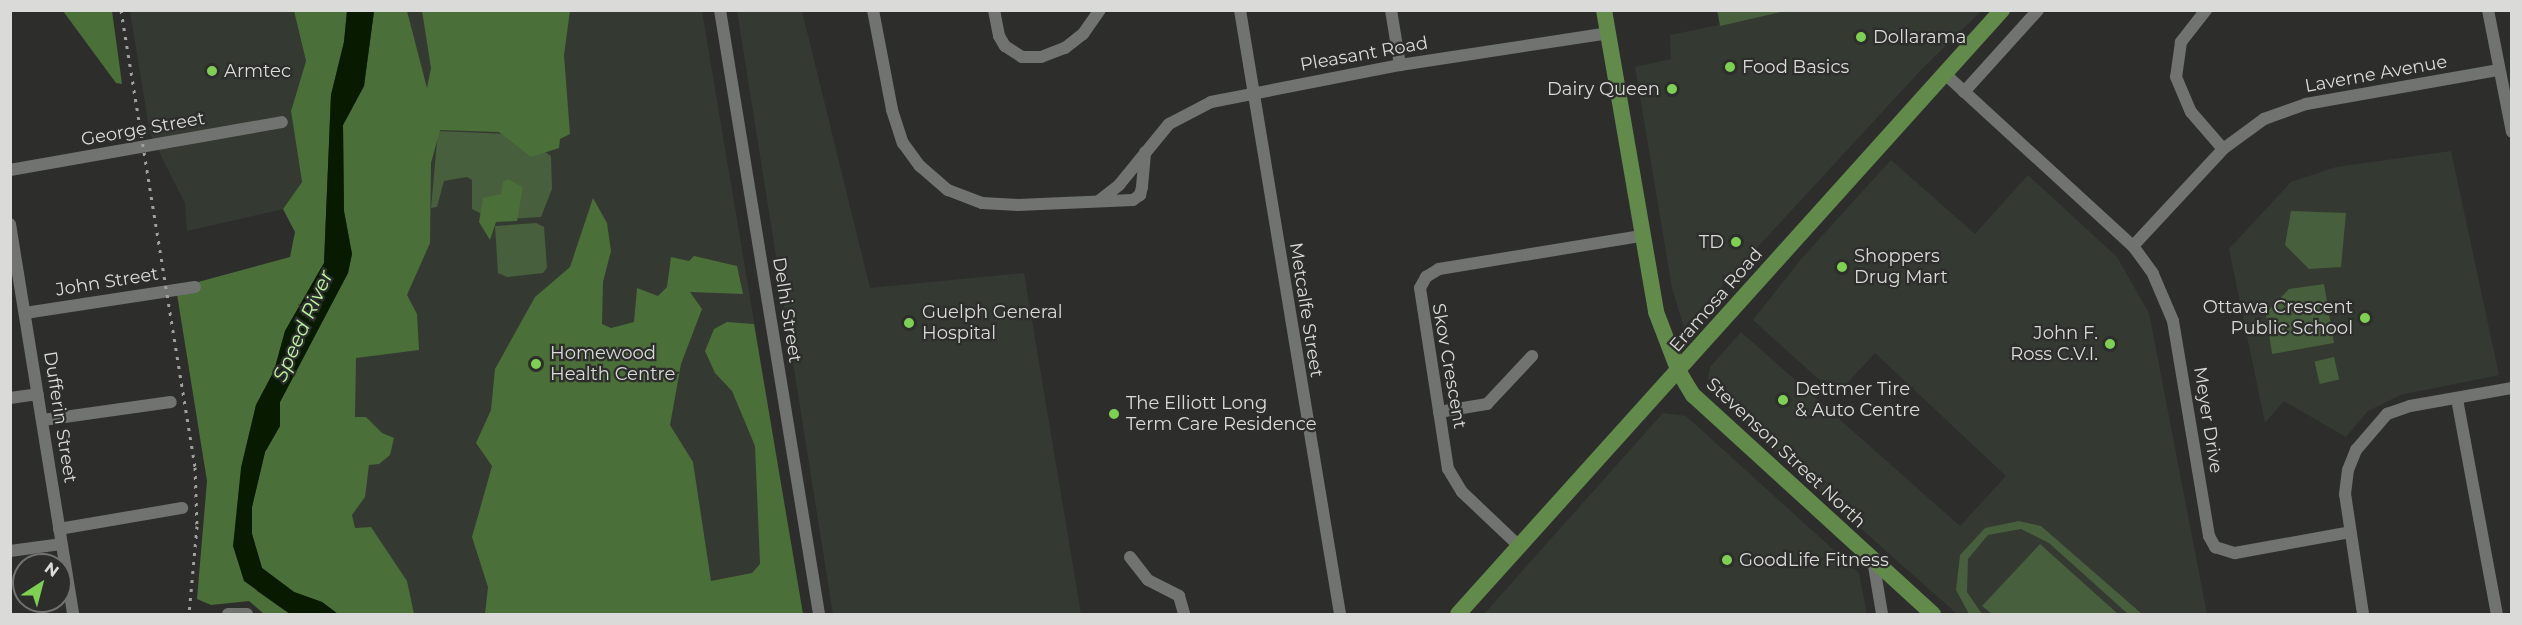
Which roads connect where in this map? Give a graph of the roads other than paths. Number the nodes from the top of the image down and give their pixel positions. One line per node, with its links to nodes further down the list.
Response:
1 (720, 10): 50 (street, Delhi Street)
2 (873, 10): 23 (street)
3 (994, 10): 4 (street)
4 (1100, 10)
5 (1240, 10): 16 (street, Metcalfe Street)
6 (1391, 10): 13 (street)
7 (1604, 10): 12 (main road, Stevenson Street North)
8 (2002, 10): 15 (main road, Eramosa Road)
9 (2038, 10): 17 (street)
10 (2206, 10): 20 (street)
11 (2488, 10): 14 (street)
12 (1608, 33): 13 (street, Pleasant Road); 25 (main road, Stevenson Street North)
13 (1400, 65): 16 (street, Pleasant Road)
14 (2499, 70): 19 (street); 20 (street, Laverne Avenue)
15 (1945, 74): 17 (street, Meyer Drive); 31 (main road, Eramosa Road)
16 (1254, 92): 21 (street, Pleasant Road); 52 (street, Metcalfe Street)
17 (1964, 92): 27 (street, Meyer Drive)
18 (282, 122): 22 (street, George Street)
19 (2511, 132)
20 (2223, 149): 27 (street, Laverne Avenue)
21 (1145, 152): 23 (street, Pleasant Road); 23 (street)
22 (10, 170)
23 (1100, 200)
24 (10, 224): 26 (street, Dufferin Street)
25 (1641, 236): 31 (main road, Stevenson Street North); 37 (street, Skov Crescent)
26 (12, 242): 29 (street, Dufferin Street)
27 (2133, 246): 41 (street, Meyer Drive)
28 (195, 287): 29 (street, John Street)
29 (26, 313): 33 (street, Dufferin Street)
30 (1532, 356): 37 (street)
31 (1679, 372): 43 (main road, Eramosa Road); 46 (main road, Stevenson Street North)
32 (2511, 388): 35 (street)
33 (38, 394): 34 (street); 38 (street, Dufferin Street)
34 (10, 398)
35 (2457, 399): 41 (street); 57 (street)
36 (171, 402): 38 (street)
37 (1439, 412): 43 (street, Skov Crescent)
38 (43, 420): 40 (street, Dufferin Street)
39 (182, 508): 40 (street)
40 (59, 529): 42 (street, Dufferin Street)
41 (2350, 532): 56 (street)
42 (61, 544): 44 (street); 47 (street, Dufferin Street)
43 (1519, 546): 53 (main road, Eramosa Road)
44 (10, 551)
45 (1130, 557): 51 (street)
46 (1873, 560): 54 (street); 55 (main road, Stevenson Street North)
47 (73, 615)
48 (228, 615): 49 (street)
49 (247, 615)
50 (819, 615)
51 (1184, 615)
52 (1340, 615)
53 (1458, 615)
54 (1882, 615)
55 (1933, 615)
56 (2363, 615)
57 (2497, 615)

